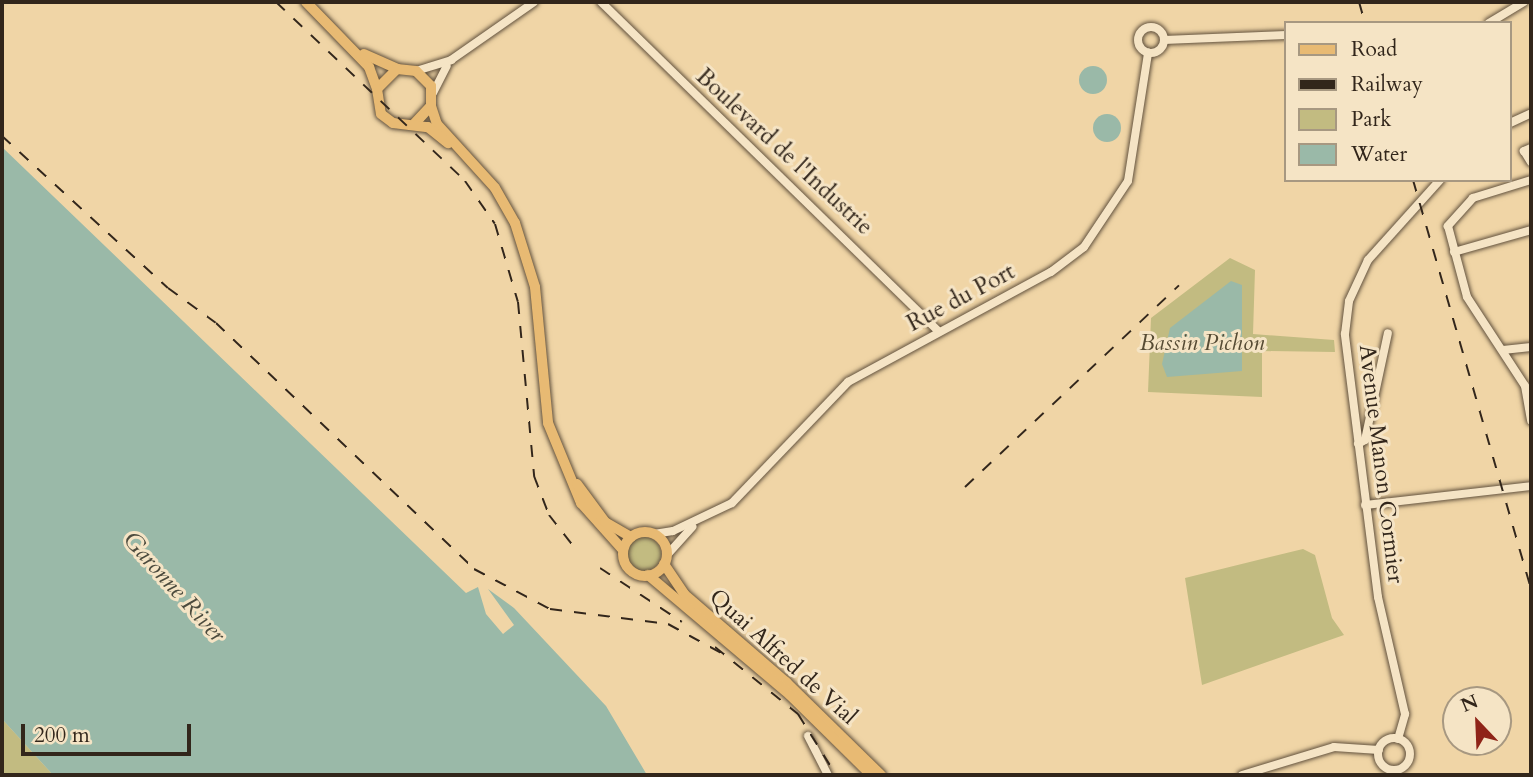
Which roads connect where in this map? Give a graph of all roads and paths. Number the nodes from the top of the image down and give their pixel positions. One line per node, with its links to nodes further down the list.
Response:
1 (306, 2): 6 (main road)
2 (534, 2): 10 (street)
3 (601, 2): 26 (street, Boulevard de l'Industrie)
4 (1524, 2): 5 (street)
5 (1492, 21)
6 (334, 29): 11 (main road); 13 (main road)
7 (1284, 35): 8 (street)
8 (1164, 40): 9 (street); 9 (street, Rue du Port)
9 (1148, 53): 26 (street, Rue du Port)
10 (451, 60): 12 (street); 14 (street)
11 (397, 69): 12 (main road); 13 (main road)
12 (416, 71): 14 (main road)
13 (377, 89): 18 (main road)
14 (433, 93): 15 (main road)
15 (431, 106): 18 (main road); 20 (main road)
16 (1531, 113): 17 (street)
17 (1512, 122)
18 (414, 124): 20 (main road)
19 (1528, 149): 21 (street)
20 (465, 155): 34 (main road)
21 (1531, 162)
22 (1531, 180): 25 (street)
23 (1438, 182): 30 (street, Avenue Manon Cormier)
24 (1531, 230): 25 (street)
25 (1454, 253): 29 (street)
26 (939, 332): 37 (street, Rue du Port)
27 (1388, 333): 31 (street)
28 (1531, 347): 29 (street)
29 (1503, 350): 32 (street)
30 (1354, 415): 31 (street); 33 (street, Avenue Manon Cormier)
31 (1369, 416): 33 (street)
32 (1531, 420)
33 (1358, 444): 36 (street, Avenue Manon Cormier)
34 (559, 454): 39 (main road); 40 (main road)
35 (1531, 486): 36 (street)
36 (1365, 505): 44 (street, Avenue Manon Cormier)
37 (700, 520): 38 (street, Rue du Port); 41 (street, Rue du Port)
38 (654, 534): 39 (main road); 41 (main road)
39 (631, 537): 40 (main road)
40 (623, 550): 42 (main road)
41 (665, 560): 42 (main road); 49 (main road, Quai Alfred de Vial)
42 (648, 575): 48 (main road, Quai Alfred de Vial)
43 (808, 736): 47 (street)
44 (1398, 739): 45 (street); 46 (street, Avenue Manon Cormier)
45 (1378, 750): 46 (street); 50 (street)
46 (1400, 772)
47 (828, 775)
48 (872, 775)
49 (881, 775)
50 (1242, 775)

